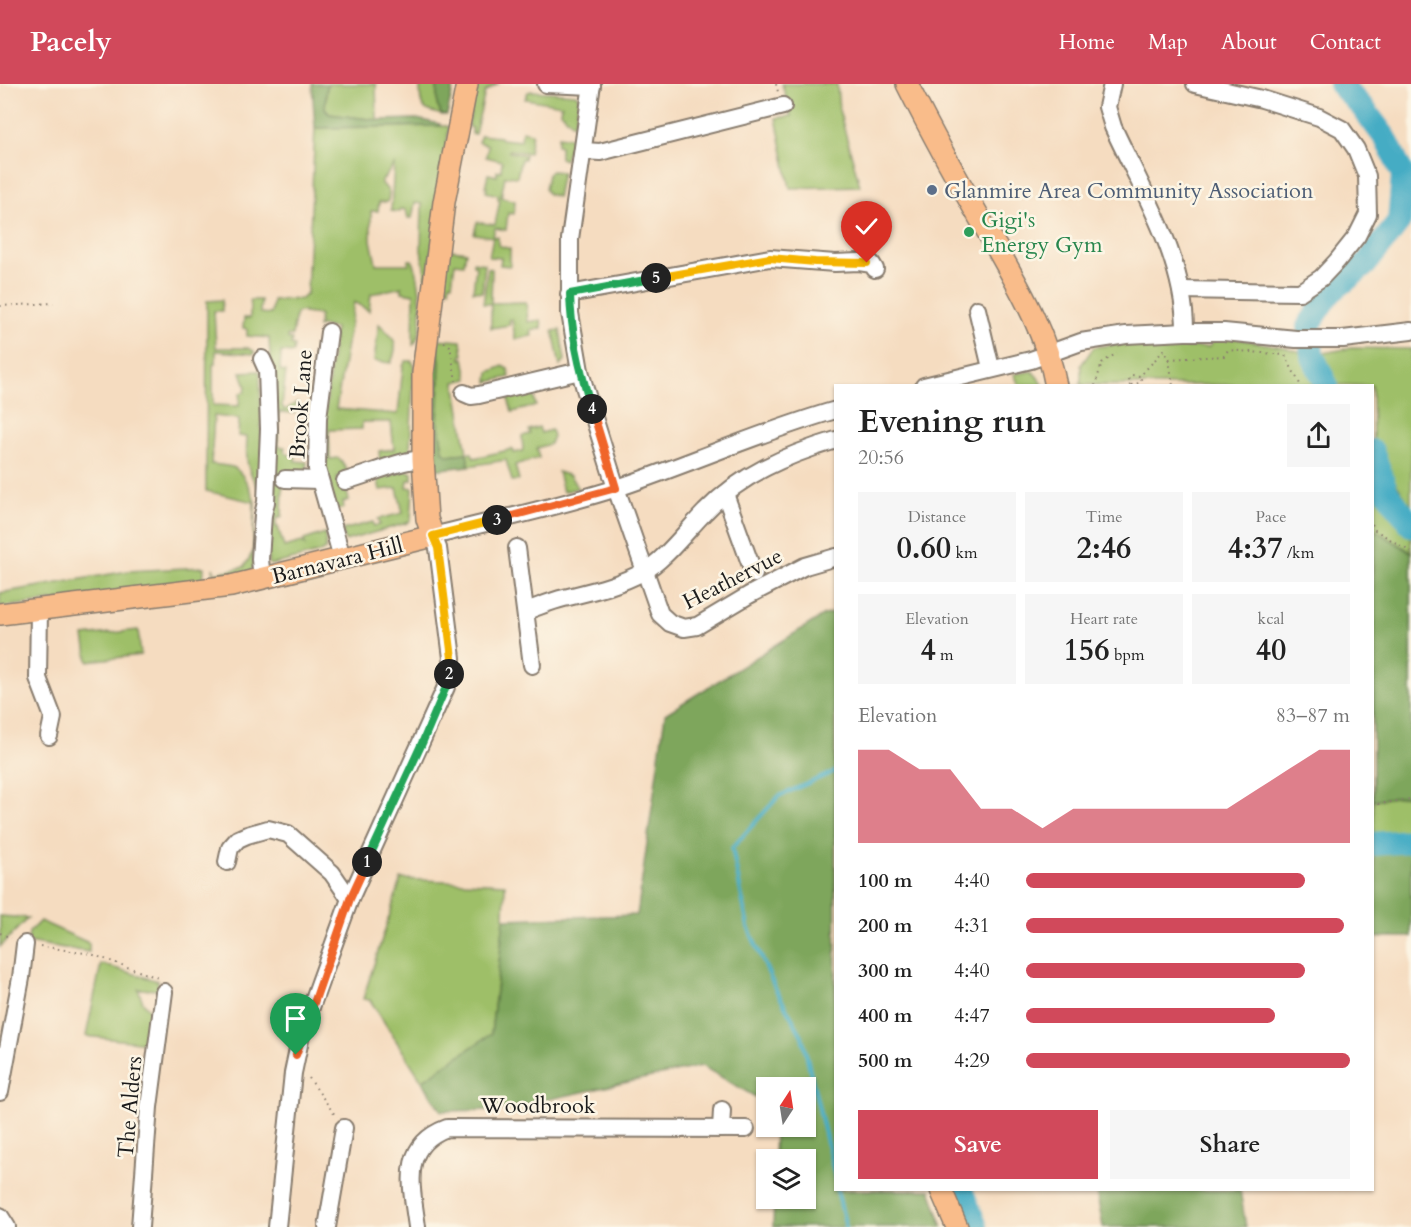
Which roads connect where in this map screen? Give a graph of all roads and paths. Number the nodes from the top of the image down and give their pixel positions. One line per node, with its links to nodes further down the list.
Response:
1 (467, 84): 20 (main road)
2 (546, 84): 6 (street)
3 (907, 84): 24 (main road)
4 (1112, 84): 12 (street)
5 (1195, 84): 12 (street)
6 (592, 85): 8 (street, Heathervue)
7 (783, 106): 8 (street)
8 (584, 151): 13 (street, Heathervue)
9 (747, 243): 10 (street)
10 (750, 260): 11 (street); 13 (street)
11 (875, 269)
12 (1181, 290): 19 (street)
13 (570, 294): 28 (street, Heathervue)
14 (54, 303): 15 (path)
15 (0, 306)
16 (977, 309): 27 (street)
17 (1411, 331): 19 (street)
18 (329, 332): 42 (street, Brook Lane)
19 (1185, 332): 24 (street)
20 (426, 341): 37 (path); 40 (main road)
21 (1155, 348): 22 (path)
22 (1164, 350): 26 (path); 29 (path)
23 (1126, 351): 32 (path)
24 (1049, 354): 27 (street); 31 (main road)
25 (262, 359): 54 (street)
26 (1169, 359): 35 (path); 36 (path)
27 (991, 368): 30 (street)
28 (580, 371): 37 (street); 44 (street, Heathervue)
29 (1140, 376): 33 (path); 34 (path)
30 (931, 384)
31 (1056, 384)
32 (1096, 384)
33 (1130, 384)
34 (1134, 384)
35 (1173, 384)
36 (1300, 384)
37 (464, 393)
38 (834, 411): 44 (street, Barnavara Hill)
39 (834, 441): 45 (street)
40 (423, 459): 43 (street); 47 (main road)
41 (285, 479): 42 (street, Brook Lane)
42 (319, 480): 50 (street, Brook Lane)
43 (345, 481)
44 (616, 488): 47 (street, Barnavara Hill); 52 (street, Heathervue)
45 (725, 494): 52 (street); 53 (street, Heathervue)
46 (1374, 528): 49 (path)
47 (433, 536): 50 (main road, Barnavara Hill); 63 (street)
48 (517, 548): 56 (street)
49 (1411, 552)
50 (342, 558): 54 (main road, Barnavara Hill)
51 (834, 558): 52 (street, Heathervue)
52 (644, 572): 56 (street)
53 (754, 574)
54 (262, 580): 55 (main road, Barnavara Hill)
55 (39, 610): 57 (main road, Barnavara Hill); 59 (street)
56 (525, 611): 58 (street)
57 (0, 614)
58 (532, 665)
59 (49, 736)
60 (1411, 799): 61 (path)
61 (1374, 805)
62 (227, 862): 63 (street)
63 (350, 899): 67 (street)
64 (0, 933): 65 (path)
65 (25, 944): 66 (path); 68 (street)
66 (164, 992): 76 (street, The Alders)
67 (295, 1058): 70 (path); 77 (street)
68 (0, 1092)
69 (722, 1110): 71 (street)
70 (344, 1128): 78 (street)
71 (721, 1129): 72 (street, Woodbrook); 79 (street, Woodbrook)
72 (746, 1129)
73 (941, 1191): 80 (main road)
74 (0, 1216): 75 (street)
75 (7, 1227)
76 (140, 1227)
77 (277, 1227)
78 (327, 1227)
79 (417, 1227)
80 (957, 1227)

